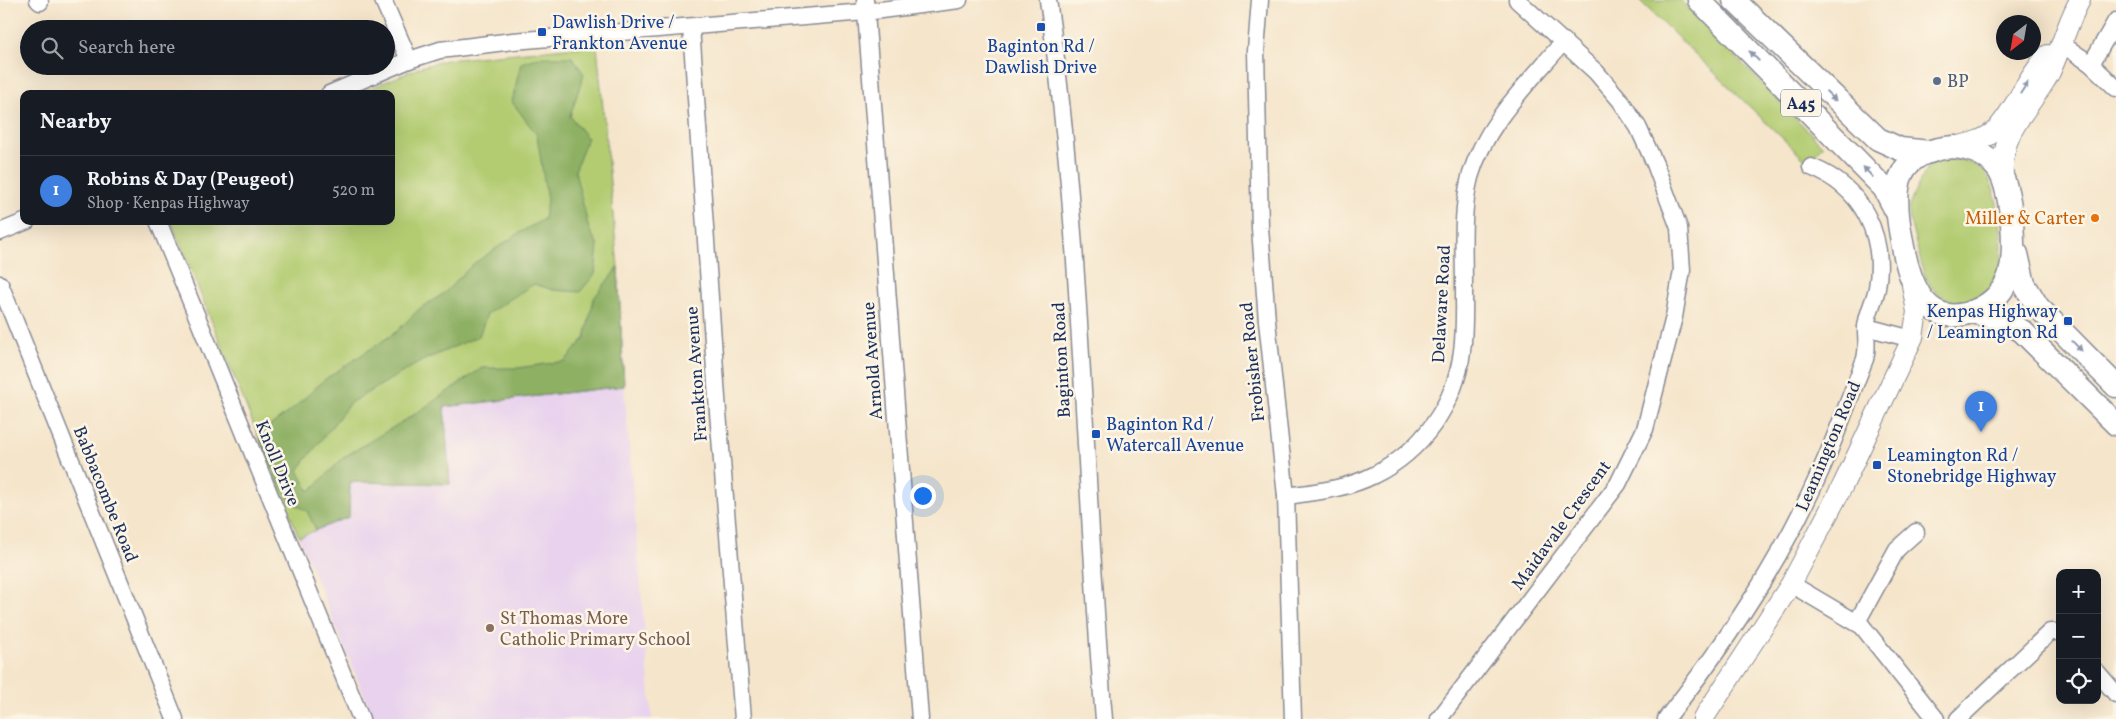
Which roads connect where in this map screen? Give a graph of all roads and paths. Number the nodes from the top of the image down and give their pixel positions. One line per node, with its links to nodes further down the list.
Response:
1 (383, 0): 10 (street)
2 (959, 0): 9 (street)
3 (1048, 0): 51 (street, Baginton Road)
4 (1260, 0): 39 (street, Frobisher Road)
5 (1518, 0): 14 (street, Maidavale Crescent)
6 (1699, 0): 26 (highway, A45, one-way to 6)
7 (1734, 0): 23 (highway, A45, one-way to 23)
8 (2080, 0): 15 (main road)
9 (865, 6): 12 (street); 50 (street, Arnold Avenue)
10 (392, 20)
11 (2116, 21): 17 (street)
12 (691, 27): 16 (street); 49 (street, Frankton Avenue)
13 (395, 28): 16 (street)
14 (1564, 41): 39 (street, Delaware Road); 46 (street, Maidavale Crescent)
15 (2060, 43): 17 (street); 22 (main road, one-way to 15); 25 (main road)
16 (409, 60): 18 (street)
17 (2091, 64): 20 (street)
18 (395, 66)
19 (373, 75): 21 (street)
20 (2116, 88)
21 (338, 90)
22 (1954, 147): 23 (highway); 25 (highway)
23 (1930, 152): 26 (highway)
24 (1811, 167): 35 (street, Leamington Road)
25 (2003, 176): 29 (highway)
26 (1896, 211): 32 (highway)
27 (20, 224): 30 (street)
28 (160, 225): 48 (street, Knoll Drive)
29 (2012, 231): 33 (highway); 37 (highway, one-way to 37)
30 (0, 232)
31 (0, 284): 34 (street, Babbacombe Road)
32 (1912, 285): 33 (highway); 36 (main road, Leamington Road)
33 (1963, 314): 36 (main road); 38 (highway)
34 (6, 317): 47 (street, Babbacombe Road)
35 (1866, 327): 36 (street); 53 (street, Leamington Road)
36 (1913, 338): 41 (main road, Leamington Road)
37 (2116, 386)
38 (2116, 424)
39 (1286, 496): 52 (street, Frobisher Road)
40 (1916, 532): 42 (street)
41 (1791, 584): 42 (street); 54 (main road, Leamington Road)
42 (1857, 622): 55 (street)
43 (2056, 631): 56 (street)
44 (2101, 677): 45 (street)
45 (2116, 694)
46 (1442, 718)
47 (175, 719)
48 (361, 719)
49 (743, 719)
50 (920, 719)
51 (1104, 719)
52 (1293, 719)
53 (1666, 719)
54 (1703, 719)
55 (1936, 719)
56 (1958, 719)

